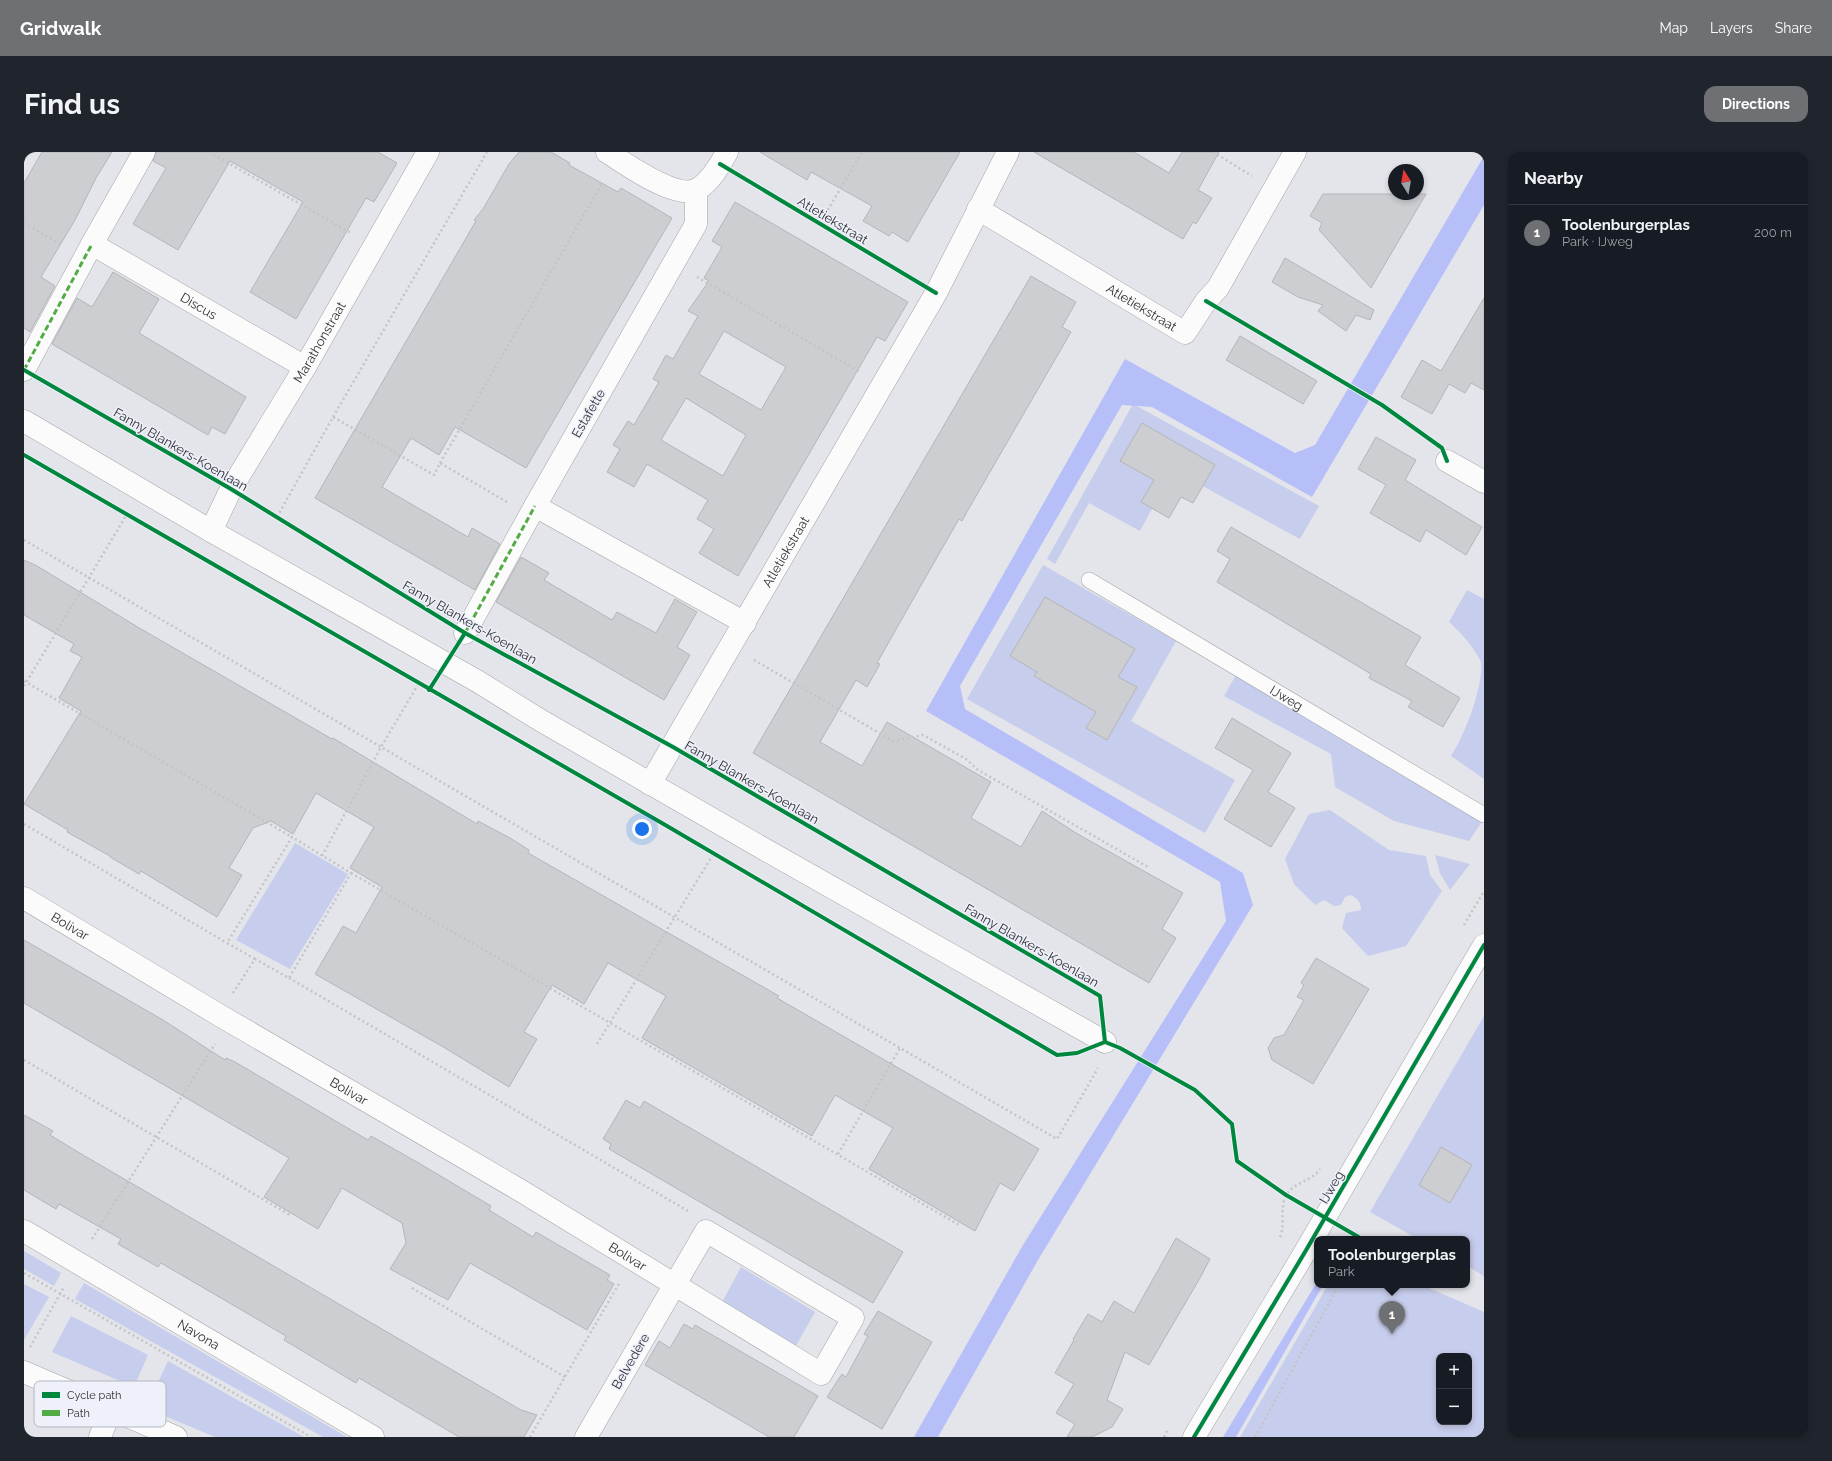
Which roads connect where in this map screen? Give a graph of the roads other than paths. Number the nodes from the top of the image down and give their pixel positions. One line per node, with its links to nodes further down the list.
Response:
1 (144, 152): 9 (street)
2 (428, 152): 10 (street, Marathonstraat)
3 (727, 152): 7 (street)
4 (1008, 152): 8 (street, Atletiekstraat)
5 (1295, 152): 8 (street, Atletiekstraat)
6 (612, 155): 7 (street)
7 (696, 190): 15 (street, Estafette)
8 (978, 209): 18 (street, Atletiekstraat)
9 (87, 251): 10 (street, Discus); 11 (street)
10 (306, 367): 16 (street, Marathonstraat)
11 (24, 370)
12 (24, 421): 16 (street)
13 (1447, 461): 14 (street)
14 (1484, 482)
15 (532, 511): 18 (street); 19 (street, Estafette)
16 (211, 531): 20 (street)
17 (1089, 580): 21 (lane, IJweg)
18 (745, 623): 20 (street, Atletiekstraat)
19 (465, 633)
20 (650, 784): 24 (street)
21 (1484, 815)
22 (24, 898): 28 (street, Bolivar)
23 (1484, 945): 26 (street, IJweg)
24 (1108, 1044)
25 (24, 1231): 35 (street, Navona)
26 (1314, 1236)
27 (1314, 1236): 37 (street, IJweg)
28 (674, 1284): 28 (street, Bolivar); 36 (street, Belvedère)
29 (26, 1362): 30 (street)
30 (60, 1381)
31 (104, 1427): 33 (street)
32 (153, 1427): 34 (street)
33 (100, 1437)
34 (176, 1437)
35 (373, 1437)
36 (586, 1437)
37 (1194, 1437)

